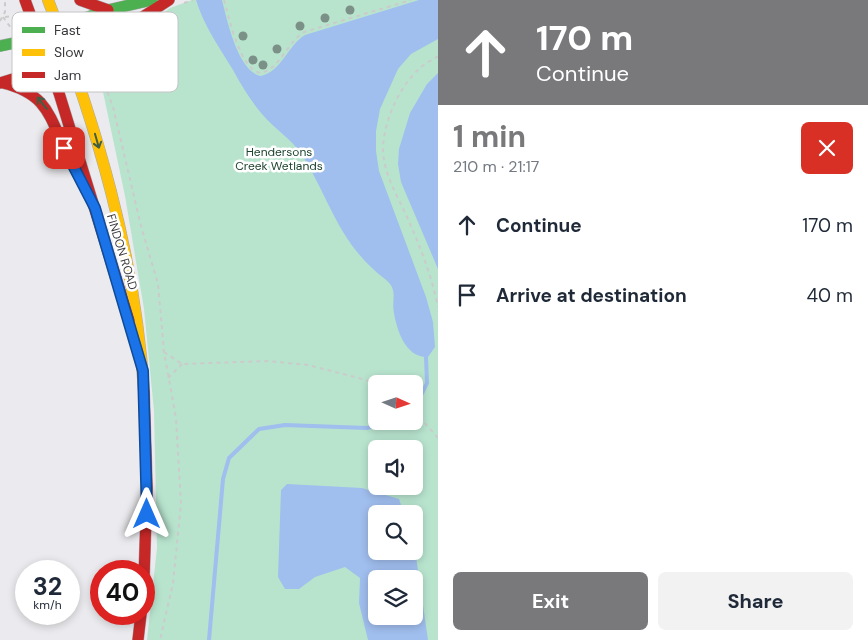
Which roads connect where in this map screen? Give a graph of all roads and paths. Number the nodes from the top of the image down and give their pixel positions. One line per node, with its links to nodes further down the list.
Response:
1 (5, 0): 14 (path)
2 (25, 0): 10 (street, FINDON ROAD)
3 (48, 0): 11 (street, FINDON ROAD)
4 (80, 0): 9 (street)
5 (152, 0): 9 (street)
6 (169, 0): 13 (street)
7 (224, 0): 8 (path)
8 (411, 0)
9 (108, 10): 12 (street)
10 (29, 12)
11 (52, 12)
12 (102, 12)
13 (151, 12)
14 (0, 21)
15 (438, 56): 20 (path)
16 (32, 92): 19 (street, one-way to 16)
17 (58, 92): 19 (street, FINDON ROAD)
18 (83, 92): 23 (street, FINDON ROAD, one-way to 23)
19 (95, 208): 23 (street, FINDON ROAD)
20 (438, 307)
21 (164, 352): 22 (path)
22 (182, 364): 24 (path); 25 (path)
23 (143, 371): 28 (street, FINDON ROAD)
24 (168, 378)
25 (368, 382)
26 (423, 421): 27 (path)
27 (438, 438)
28 (145, 560)
29 (140, 625): 30 (street)
30 (138, 640)

